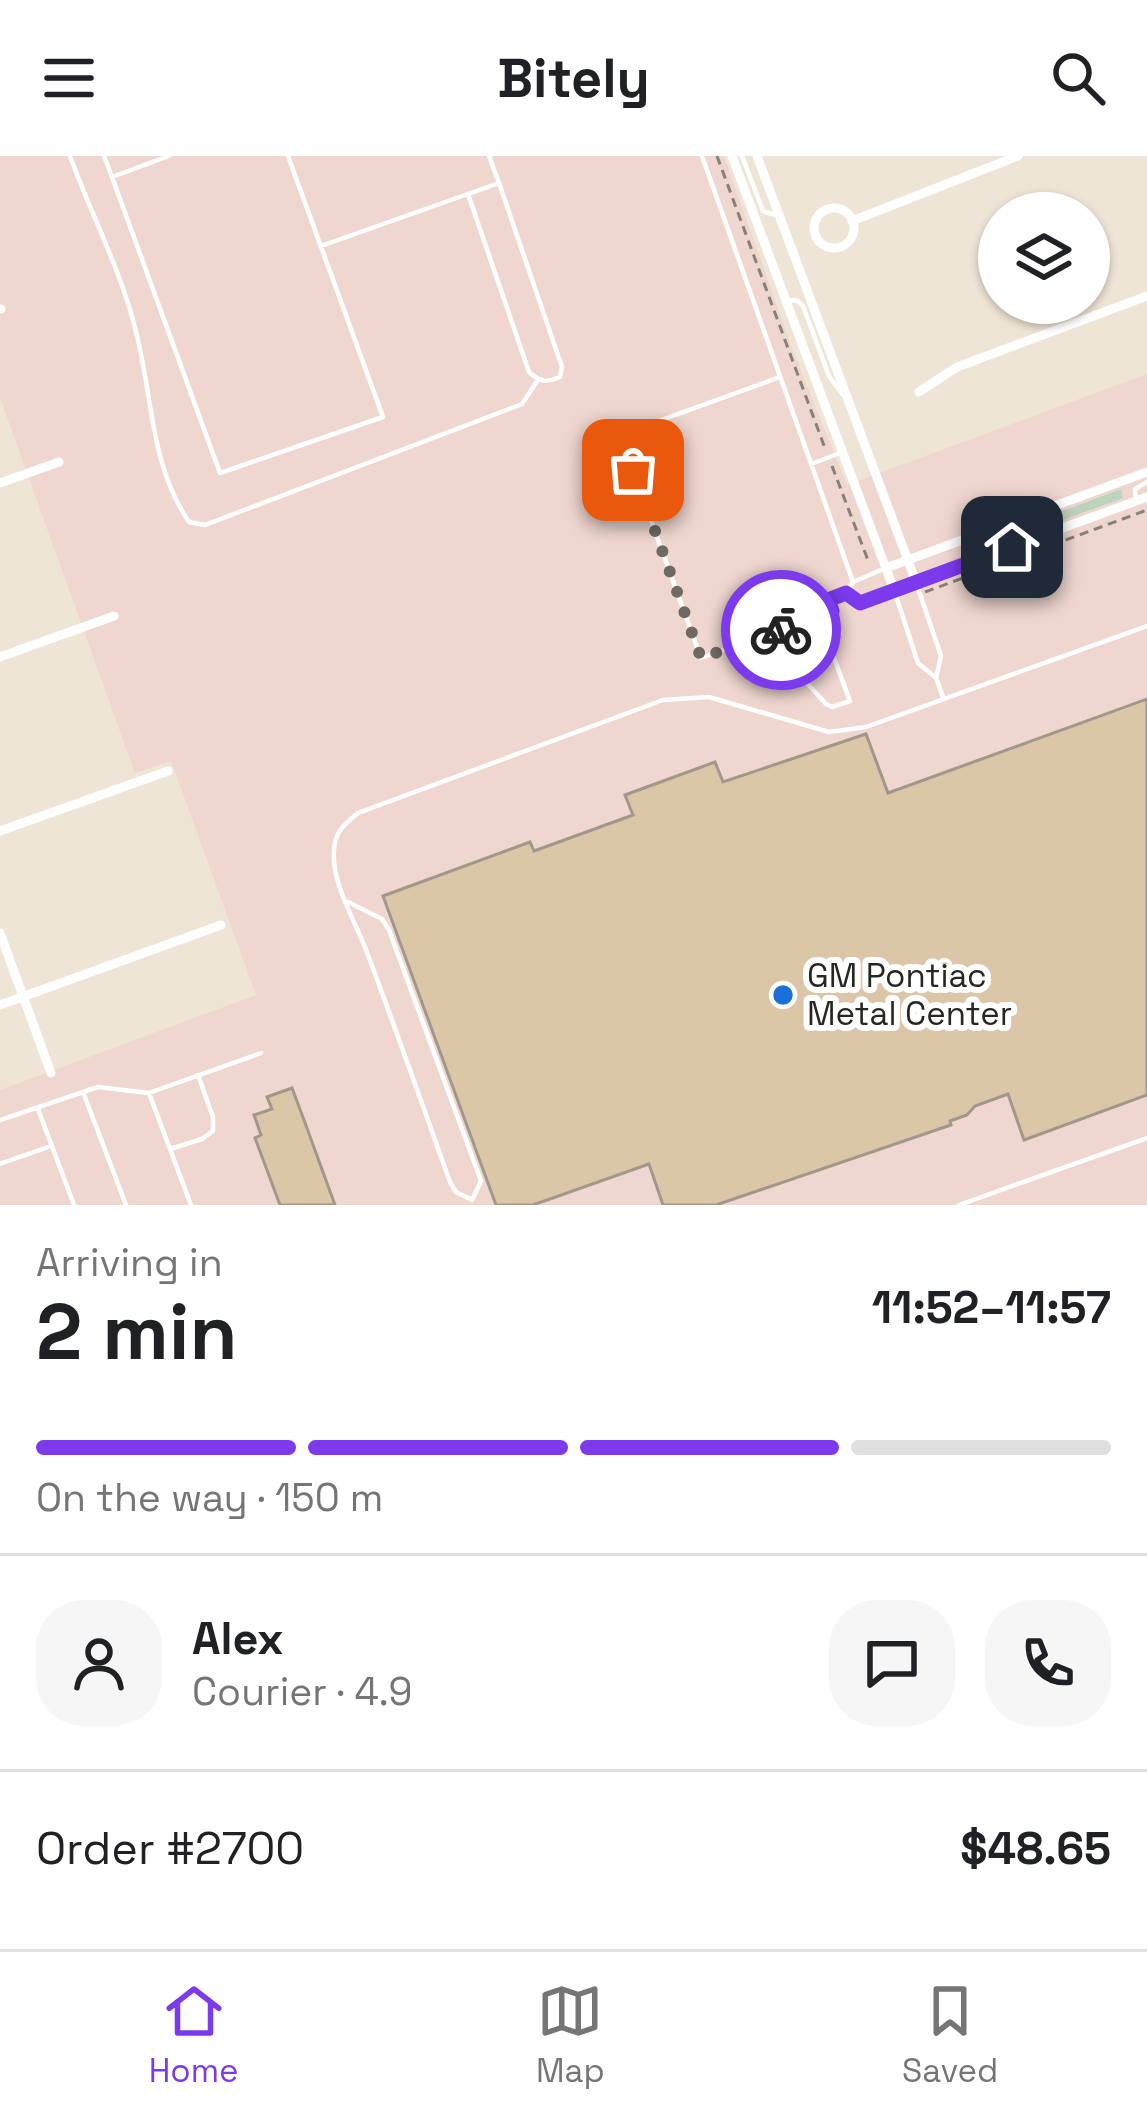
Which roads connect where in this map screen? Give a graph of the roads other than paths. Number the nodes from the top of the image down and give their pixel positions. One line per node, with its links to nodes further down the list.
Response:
1 (70, 156): 20 (lane)
2 (104, 156): 11 (lane)
3 (170, 156): 11 (lane)
4 (288, 156): 16 (lane)
5 (489, 156): 12 (lane)
6 (702, 156): 19 (lane)
7 (732, 156): 18 (street)
8 (742, 156): 14 (lane)
9 (757, 156): 14 (street)
10 (1018, 156): 15 (street)
11 (112, 177): 16 (lane)
12 (499, 183): 13 (lane); 20 (lane)
13 (468, 194): 16 (lane); 20 (lane)
14 (779, 213): 22 (street)
15 (852, 221): 15 (street)
16 (321, 246)
17 (1147, 296): 21 (street)
18 (787, 302): 22 (lane); 23 (street)
19 (780, 377): 25 (lane); 39 (lane)
20 (538, 380)
21 (920, 392)
22 (852, 409): 30 (street)
23 (843, 452): 25 (lane); 31 (street)
24 (59, 462): 28 (street)
25 (811, 464): 32 (lane)
26 (1147, 472): 30 (street)
27 (1147, 482): 29 (lane)
28 (0, 483)
29 (1142, 499): 33 (street)
30 (908, 560): 31 (street); 33 (street)
31 (886, 568): 32 (lane); 34 (street)
32 (853, 582): 35 (lane)
33 (917, 588): 34 (street); 41 (lane)
34 (894, 590): 35 (lane); 41 (lane)
35 (846, 593): 36 (lane)
36 (832, 611): 39 (lane); 39 (lane)
37 (114, 616): 40 (street)
38 (1147, 626): 42 (lane)
39 (763, 636)
40 (0, 657)
41 (936, 678): 42 (lane)
42 (944, 699): 45 (lane)
43 (168, 771): 44 (street)
44 (0, 831)
45 (347, 902): 61 (lane); 61 (lane)
46 (221, 925): 48 (street)
47 (0, 933): 48 (street)
48 (23, 996): 49 (street); 51 (street)
49 (0, 1005)
50 (261, 1052): 52 (lane)
51 (51, 1073)
52 (199, 1075): 54 (lane); 59 (lane)
53 (83, 1092): 54 (lane); 55 (lane); 63 (lane)
54 (148, 1093): 59 (lane)
55 (38, 1107): 56 (lane); 58 (lane)
56 (0, 1120)
57 (1147, 1138): 65 (lane)
58 (52, 1146): 60 (lane); 62 (lane)
59 (170, 1149): 64 (lane)
60 (0, 1164)
61 (473, 1202)
62 (74, 1205)
63 (126, 1205)
64 (190, 1205)
65 (959, 1205)

